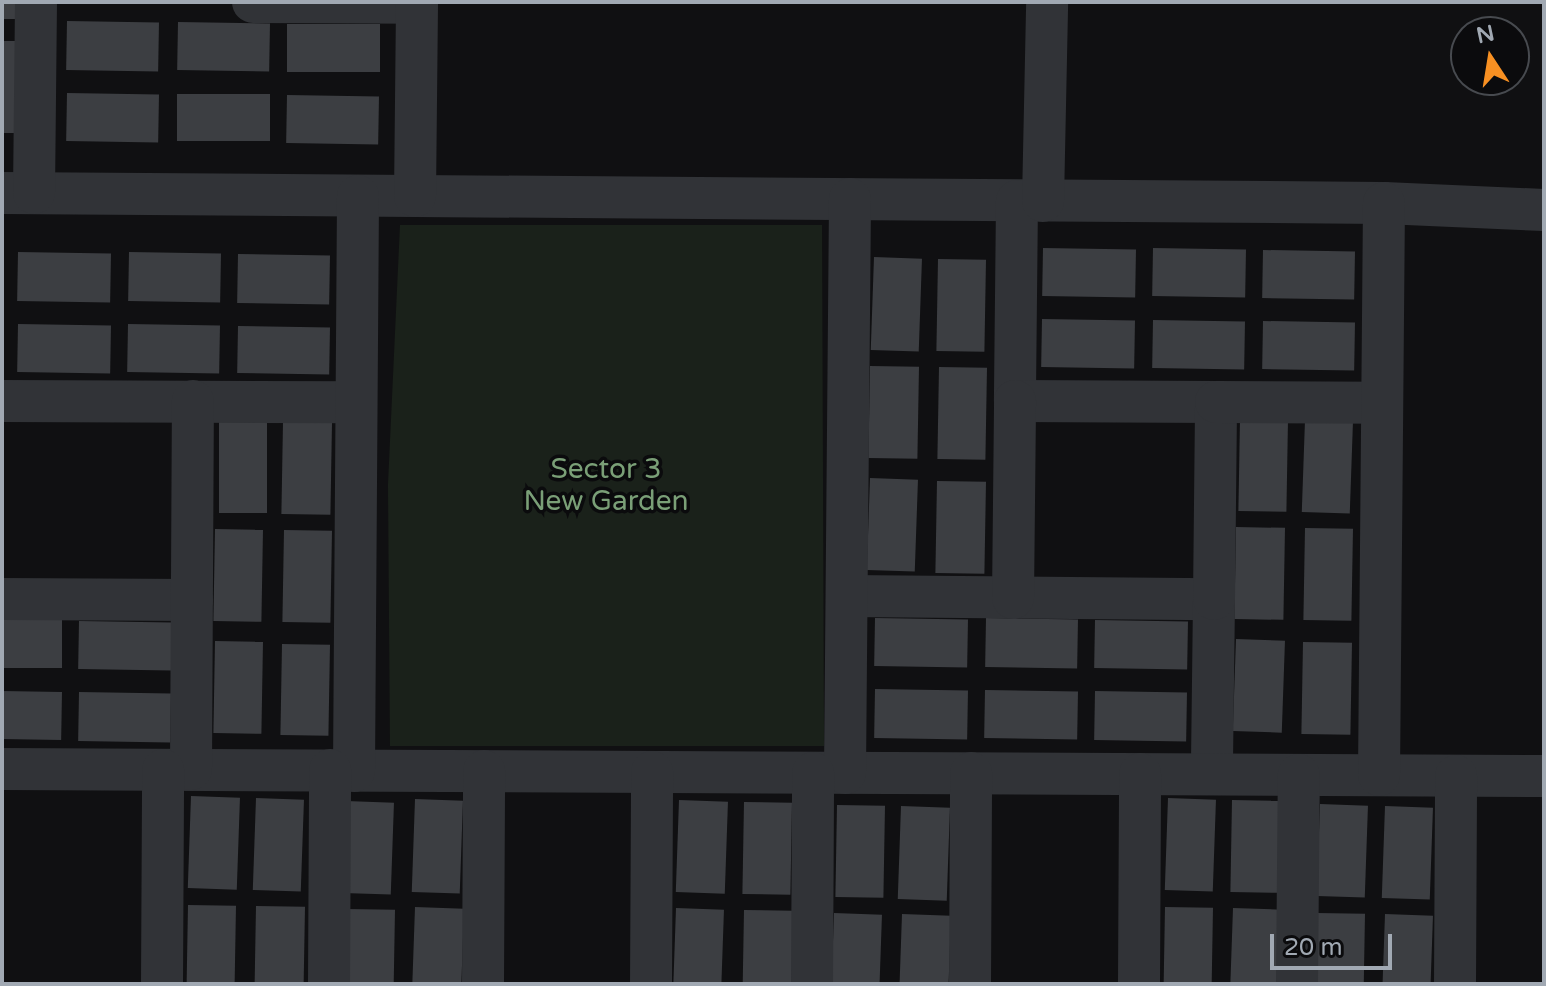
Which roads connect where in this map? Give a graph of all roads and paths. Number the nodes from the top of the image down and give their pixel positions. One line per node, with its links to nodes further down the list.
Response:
1 (36, 2): 5 (street)
2 (253, 2): 4 (street)
3 (1047, 2): 9 (street)
4 (417, 3): 7 (street)
5 (18, 193): 6 (street)
6 (358, 196): 7 (street); 15 (street)
7 (415, 196): 8 (street)
8 (850, 199): 9 (street); 18 (street)
9 (1030, 201): 10 (street); 14 (street)
10 (1384, 203): 11 (street); 17 (street)
11 (1544, 210)
12 (2, 401): 13 (street)
13 (193, 401): 15 (street); 22 (street)
14 (1015, 401): 16 (street); 19 (street)
15 (356, 402): 25 (street)
16 (1216, 402): 17 (street); 21 (street)
17 (1382, 403): 33 (street)
18 (847, 596): 19 (street); 28 (street)
19 (1013, 598): 21 (street)
20 (2, 599): 22 (street)
21 (1214, 599): 31 (street)
22 (192, 600): 24 (street)
23 (2, 769): 24 (street)
24 (177, 770): 25 (street); 36 (street)
25 (342, 770): 26 (street); 37 (street)
26 (484, 771): 27 (street); 38 (street)
27 (652, 772): 28 (street); 39 (street)
28 (829, 773): 29 (street); 40 (street)
29 (971, 773): 30 (street); 41 (street)
30 (1140, 774): 31 (street); 42 (street)
31 (1212, 774): 32 (street)
32 (1299, 775): 33 (street); 43 (street)
33 (1379, 775): 34 (street)
34 (1456, 776): 35 (street); 44 (street)
35 (1544, 776)
36 (162, 984)
37 (329, 984)
38 (483, 984)
39 (651, 984)
40 (812, 984)
41 (970, 984)
42 (1139, 984)
43 (1297, 984)
44 (1455, 984)

